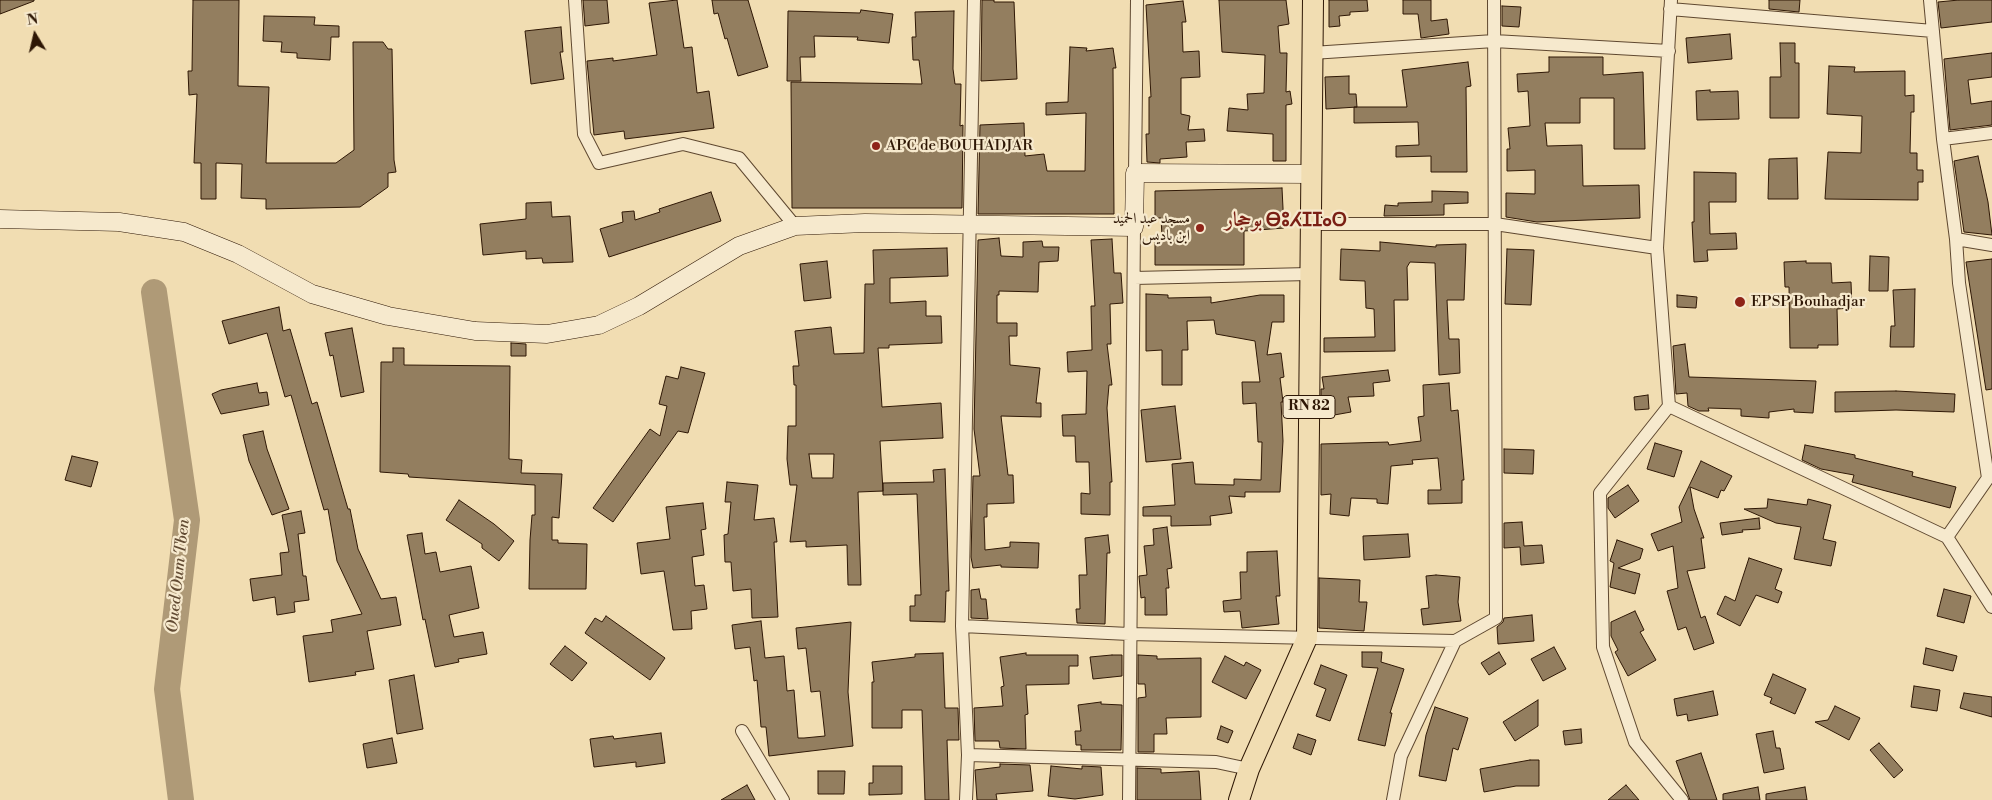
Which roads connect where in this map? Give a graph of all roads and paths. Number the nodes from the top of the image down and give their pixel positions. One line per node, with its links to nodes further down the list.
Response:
1 (575, 0): 20 (street)
2 (974, 0): 19 (street)
3 (1137, 0): 14 (street)
4 (1313, 0): 11 (main road, RN 82)
5 (1494, 0): 9 (street)
6 (1930, 0): 8 (street)
7 (1670, 4): 8 (street); 10 (street)
8 (1933, 31): 13 (street)
9 (1494, 41): 10 (street); 11 (street); 18 (street)
10 (1669, 51): 24 (street)
11 (1312, 53): 15 (main road, RN 82)
12 (1992, 133): 13 (street)
13 (1943, 140): 22 (street)
14 (1135, 173): 15 (main road); 21 (main road)
15 (1310, 174): 17 (main road, RN 82)
16 (0, 219): 20 (main road)
17 (1310, 224): 18 (street); 25 (main road, RN 82)
18 (1495, 224): 24 (street); 34 (street)
19 (968, 225): 20 (main road); 21 (main road); 31 (street)
20 (795, 226)
21 (1134, 227): 26 (street)
22 (1956, 239): 23 (street); 28 (street)
23 (1992, 245)
24 (1657, 248): 27 (street)
25 (1309, 274): 26 (street); 33 (main road, RN 82)
26 (1134, 278): 32 (street)
27 (1669, 406): 29 (street); 44 (street)
28 (1990, 477): 29 (street)
29 (1947, 537): 30 (street)
30 (1992, 607)
31 (962, 626): 32 (street); 36 (street)
32 (1129, 634): 33 (street); 37 (street)
33 (1308, 638): 34 (street); 38 (main road, RN 82)
34 (1455, 641): 43 (street)
35 (742, 731): 39 (street)
36 (968, 755): 37 (street); 40 (street)
37 (1131, 759): 38 (street); 41 (street)
38 (1249, 768): 42 (main road, RN 82)
39 (783, 800)
40 (966, 800)
41 (1129, 800)
42 (1239, 800)
43 (1393, 800)
44 (1682, 800)

